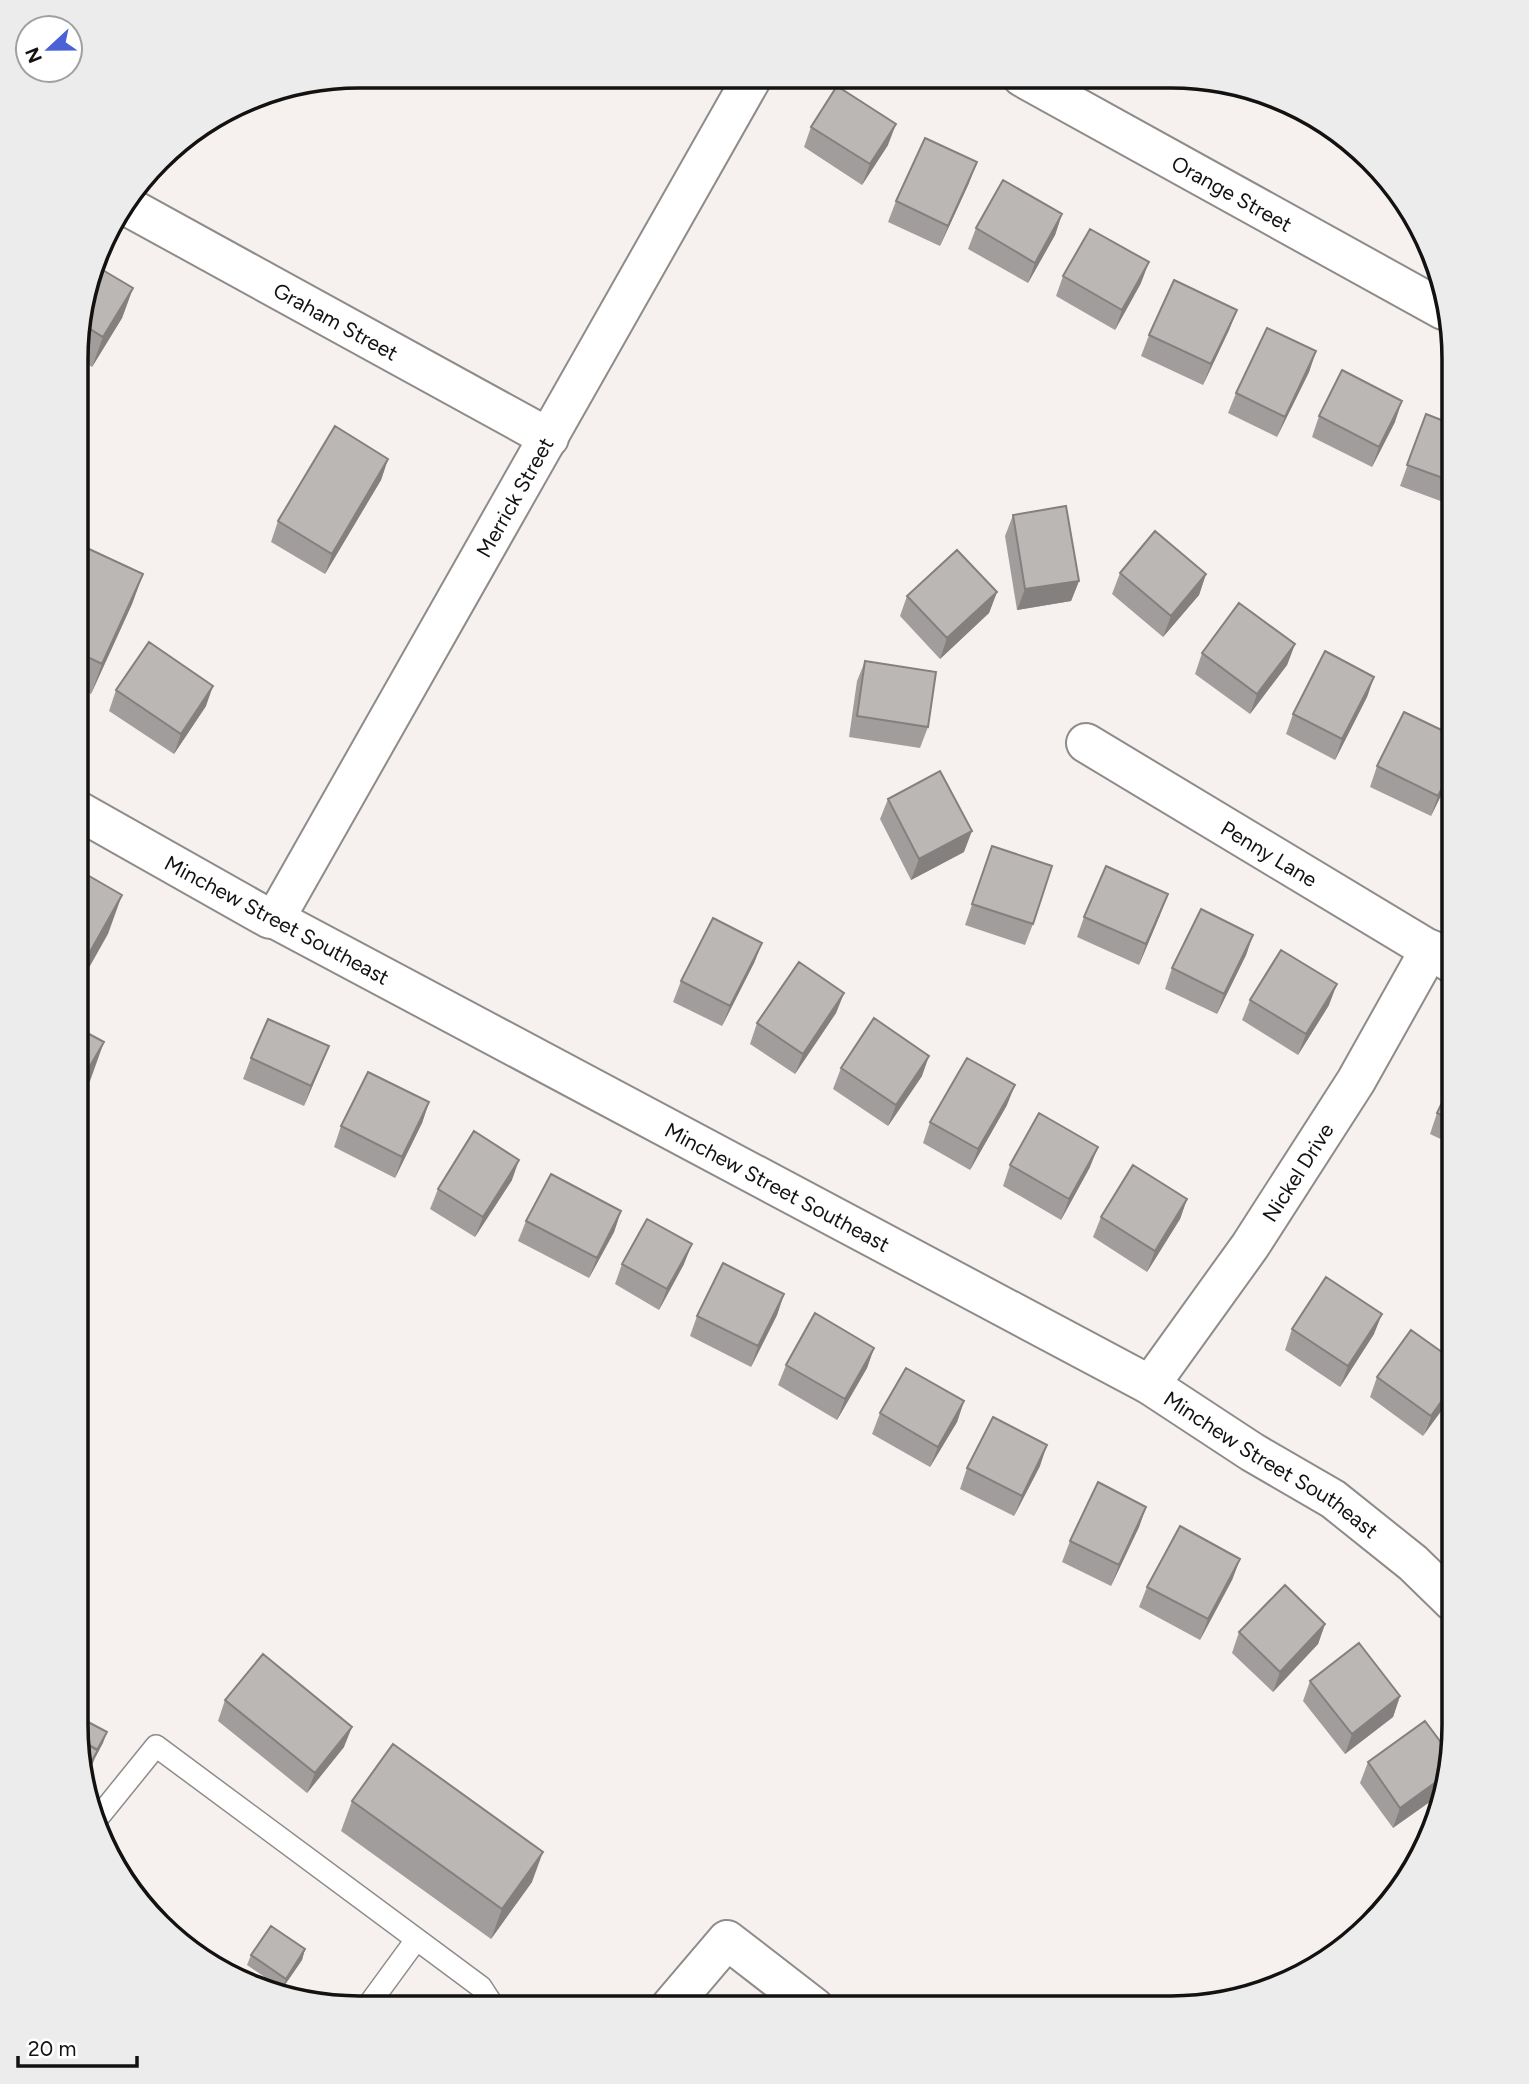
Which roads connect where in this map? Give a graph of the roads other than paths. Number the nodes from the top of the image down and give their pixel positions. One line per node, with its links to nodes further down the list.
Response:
1 (746, 88): 5 (street, Merrick Street)
2 (1042, 88): 4 (street, Orange Street)
3 (132, 209): 5 (street, Graham Street)
4 (1436, 306)
5 (549, 438): 8 (street, Merrick Street)
6 (1086, 743): 9 (street, Penny Lane)
7 (88, 816): 8 (street, Minchew Street Southeast)
8 (275, 919): 10 (street, Minchew Street Southeast)
9 (1442, 956): 10 (street, Nickel Drive)
10 (1150, 1385): 11 (street, Minchew Street Southeast)
11 (1442, 1591)
12 (102, 1813): 13 (lane)
13 (416, 1940): 14 (lane); 15 (lane)
14 (375, 1996)
15 (487, 1996)
16 (679, 1996): 17 (street)
17 (799, 1996)

